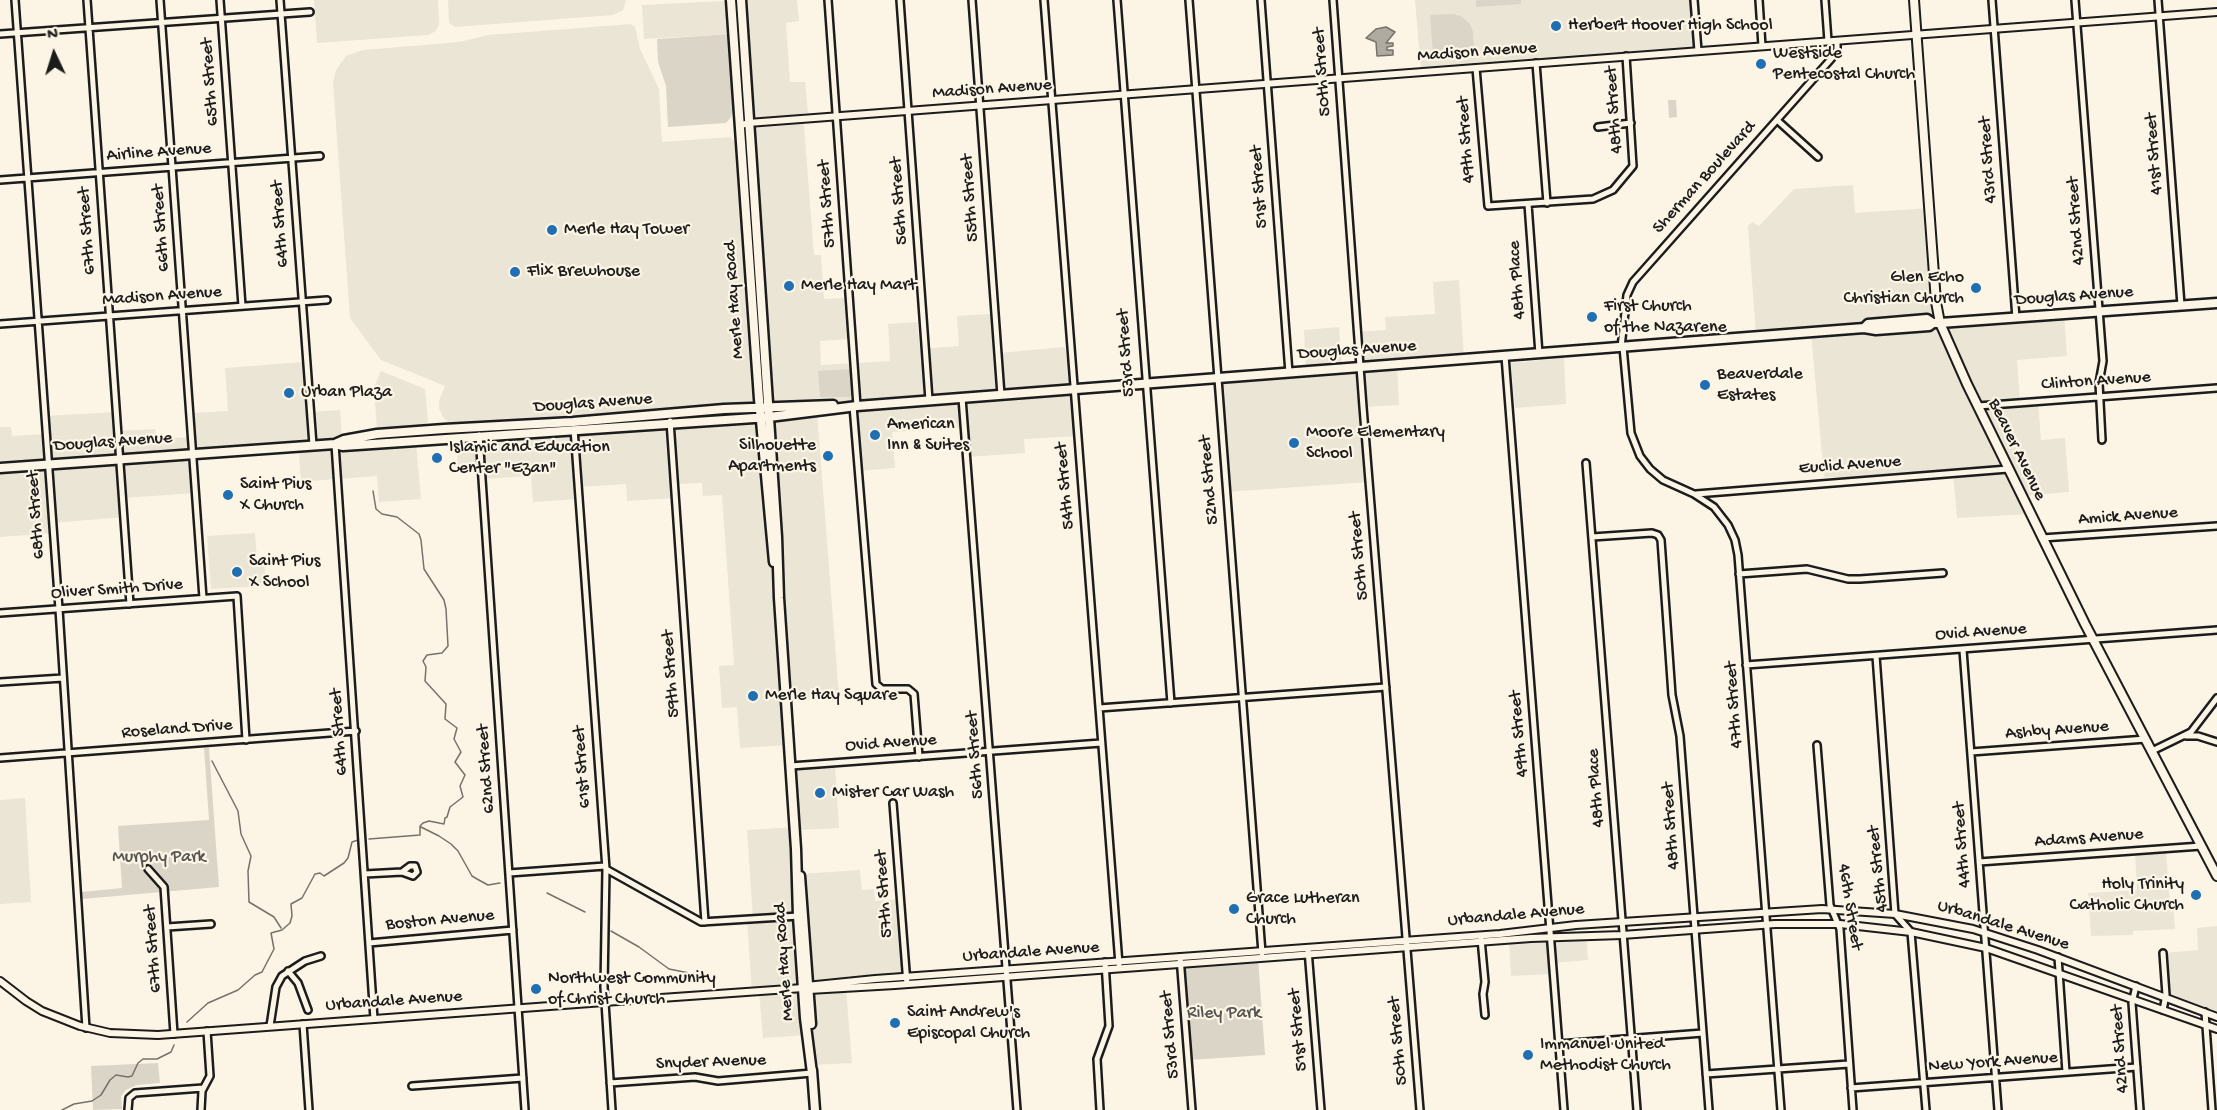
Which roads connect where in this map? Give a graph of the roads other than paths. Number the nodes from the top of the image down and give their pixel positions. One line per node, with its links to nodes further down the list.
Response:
1 (15, 0): 32 (street, 68th Street)
2 (87, 0): 30 (street, 67th Street)
3 (160, 0): 28 (street, 66th Street)
4 (220, 0): 27 (street, 65th Street)
5 (280, 0): 25 (street, 64th Street)
6 (732, 0): 53 (main road, Merle Hay Road)
7 (741, 0): 51 (main road, Merle Hay Road)
8 (828, 0): 49 (street, 57th Street)
9 (900, 0): 48 (street, 56th Street)
10 (972, 0): 47 (street, 55th Street)
11 (1044, 0): 46 (street, 54th Street)
12 (1117, 0): 45 (street, 53rd Street)
13 (1189, 0): 44 (street, 52nd Street)
14 (1261, 0): 43 (street, 51st Street)
15 (1333, 0): 42 (street, 50th Street)
16 (1694, 0): 38 (street)
17 (1759, 0): 37 (street)
18 (1825, 0): 36 (street)
19 (1914, 0): 34 (main road, Beaver Avenue)
20 (1992, 0): 31 (street, 43rd Street)
21 (2075, 0): 29 (street, 42nd Street)
22 (2158, 0): 26 (street, 41st Street)
23 (310, 12): 25 (street)
24 (2217, 12): 26 (street, Madison Avenue)
25 (281, 14): 27 (street); 57 (street, 64th Street)
26 (2160, 16): 29 (street, Madison Avenue); 68 (street, 41st Street)
27 (221, 18): 28 (street); 58 (street, 65th Street)
28 (162, 22): 30 (street); 59 (street, 66th Street)
29 (2077, 22): 31 (street, Madison Avenue); 71 (street, 42nd Street)
30 (89, 28): 32 (street); 60 (street, 67th Street)
31 (1994, 29): 34 (street, Madison Avenue); 73 (street, 43rd Street)
32 (17, 33): 33 (street); 61 (street, 68th Street)
33 (0, 34)
34 (1916, 35): 35 (street, Madison Avenue); 75 (main road, Beaver Avenue)
35 (1837, 40): 36 (street, Madison Avenue); 50 (street, Sherman Boulevard)
36 (1828, 41): 37 (street, Madison Avenue)
37 (1762, 46): 38 (street, Madison Avenue)
38 (1698, 51): 39 (street, Madison Avenue)
39 (1626, 56): 40 (street, Madison Avenue); 52 (street, 48th Street)
40 (1536, 63): 41 (street, Madison Avenue); 63 (street)
41 (1476, 68): 42 (street, Madison Avenue); 64 (street, 49th Street)
42 (1339, 78): 43 (street, Madison Avenue); 80 (street, 50th Street)
43 (1267, 84): 44 (street, Madison Avenue); 81 (street, 51st Street)
44 (1195, 89): 45 (street, Madison Avenue); 82 (street, 52nd Street)
45 (1124, 95): 46 (street, Madison Avenue); 83 (street, 53rd Street)
46 (1052, 100): 47 (street, Madison Avenue); 85 (street, 54th Street)
47 (980, 106): 48 (street, Madison Avenue); 86 (street, 55th Street)
48 (908, 111): 49 (street, Madison Avenue); 89 (street, 56th Street)
49 (837, 117): 51 (street, Madison Avenue); 90 (street, 57th Street)
50 (1777, 120): 56 (street); 77 (street, Sherman Boulevard)
51 (748, 123): 53 (street, Madison Avenue); 92 (main road, Merle Hay Road)
52 (1631, 123): 54 (street); 63 (street, 48th Street)
53 (739, 126): 92 (main road, Merle Hay Road)
54 (1598, 127)
55 (320, 156): 57 (street, Airline Avenue)
56 (1818, 157)
57 (291, 158): 58 (street, Airline Avenue); 66 (street, 64th Street)
58 (232, 162): 59 (street, Airline Avenue); 69 (street, 65th Street)
59 (172, 167): 60 (street, Airline Avenue); 70 (street, 66th Street)
60 (99, 172): 61 (street, Airline Avenue); 72 (street, 67th Street)
61 (27, 177): 62 (street, Airline Avenue); 74 (street, 68th Street)
62 (0, 180)
63 (1547, 203): 64 (street)
64 (1528, 204): 78 (street, 48th Place)
65 (327, 300): 66 (street, Madison Avenue)
66 (301, 302): 69 (street, Madison Avenue); 98 (street, 64th Street)
67 (2217, 303): 68 (main road, Douglas Avenue)
68 (2181, 305): 71 (main road, Douglas Avenue)
69 (242, 306): 70 (street, Madison Avenue)
70 (183, 310): 72 (street, Madison Avenue); 99 (street, 66th Street)
71 (2099, 311): 73 (main road, Douglas Avenue); 87 (street, 42nd Street)
72 (109, 316): 74 (street, Madison Avenue); 100 (street, 67th Street)
73 (2016, 318): 75 (main road, Douglas Avenue)
74 (38, 321): 76 (street, Madison Avenue); 102 (street, 68th Street)
75 (1936, 323): 77 (main road, Douglas Avenue); 91 (main road, Beaver Avenue)
76 (0, 324)
77 (1622, 347): 78 (main road, Douglas Avenue); 106 (street, 47th Street)
78 (1539, 354): 79 (main road, Douglas Avenue)
79 (1505, 356): 80 (main road, Douglas Avenue); 163 (street, 49th Street)
80 (1360, 367): 81 (main road, Douglas Avenue); 124 (street, 50th Street)
81 (1289, 373): 82 (main road, Douglas Avenue)
82 (1217, 378): 83 (main road, Douglas Avenue); 125 (street, 52nd Street)
83 (1144, 384): 85 (main road, Douglas Avenue); 127 (street, 53rd Street)
84 (2217, 388): 87 (street, Clinton Avenue)
85 (1073, 389): 86 (main road, Douglas Avenue); 128 (street, 54th Street)
86 (1001, 395): 88 (main road, Douglas Avenue)
87 (2099, 397): 91 (street, Clinton Avenue); 96 (street, 42nd Street)
88 (962, 398): 89 (main road, Douglas Avenue); 136 (street, 56th Street)
89 (929, 400): 90 (main road, Douglas Avenue)
90 (855, 406): 92 (main road, Douglas Avenue); 140 (street, 57th Street)
91 (1978, 406): 104 (main road, Beaver Avenue)
92 (764, 412): 93 (main road, Douglas Avenue); 142 (main road, Merle Hay Road)
93 (668, 418): 94 (main road, Douglas Avenue); 157 (street, 59th Street)
94 (574, 426): 95 (main road, Douglas Avenue); 146 (street, 61st Street)
95 (479, 431): 97 (main road, Douglas Avenue); 149 (street, 62nd Street)
96 (2102, 440)
97 (335, 444): 98 (main road, Douglas Avenue); 129 (street, 64th Street)
98 (313, 445): 99 (main road, Douglas Avenue)
99 (193, 454): 100 (main road, Douglas Avenue); 113 (street, 66th Street)
100 (120, 460): 102 (main road, Douglas Avenue); 114 (street, 67th Street)
101 (1586, 463): 109 (street, 48th Place)
102 (48, 465): 103 (main road, Douglas Avenue); 115 (street, 68th Street)
103 (0, 468)
104 (2008, 469): 105 (street, Euclid Avenue); 110 (main road, Beaver Avenue)
105 (1718, 492): 106 (street, Euclid Avenue); 107 (street)
106 (1694, 494): 107 (street, 47th Street)
107 (1714, 507): 112 (street, 47th Street)
108 (2217, 526): 110 (street, Amick Avenue)
109 (1592, 537): 156 (street, 48th Street); 158 (street, 48th Place)
110 (2042, 538): 118 (main road, Beaver Avenue)
111 (1943, 573): 112 (street)
112 (1739, 574): 121 (street, 47th Street)
113 (203, 598): 114 (street, Oliver Smith Drive); 131 (street, Oliver Smith Drive)
114 (130, 604): 115 (street, Oliver Smith Drive)
115 (59, 609): 116 (street, Oliver Smith Drive); 122 (street, 68th Street)
116 (0, 614)
117 (2217, 630): 118 (street, Ovid Avenue)
118 (2093, 640): 119 (street, Ovid Avenue); 132 (main road, Beaver Avenue)
119 (1963, 650): 120 (street, Ovid Avenue); 138 (street, 44th Street)
120 (1876, 656): 121 (street, Ovid Avenue); 154 (street, 45th Street)
121 (1746, 665): 153 (street, 47th Street)
122 (63, 678): 123 (street); 139 (street, 68th Street)
123 (0, 682)
124 (1386, 687): 125 (street); 172 (street, 50th Street)
125 (1242, 698): 127 (street); 176 (street, 52nd Street)
126 (2217, 698): 130 (street)
127 (1170, 703): 128 (street)
128 (1099, 708): 134 (street, 54th Street)
129 (356, 731): 131 (street, Roseland Drive); 150 (street, 64th Street)
130 (2184, 736): 133 (street); 137 (street)
131 (246, 740): 139 (street, Roseland Drive)
132 (2146, 740): 137 (main road, Beaver Avenue); 138 (street, Ashby Avenue)
133 (2217, 742)
134 (1101, 743): 136 (street, Ovid Avenue); 180 (street, 54th Street)
135 (1817, 746): 152 (street, 46th Street)
136 (991, 751): 140 (street, Ovid Avenue); 183 (street, 56th Street)
137 (2152, 751): 144 (main road, Beaver Avenue)
138 (1971, 752): 145 (street, 44th Street)
139 (68, 753): 141 (street, Roseland Drive); 202 (street, 68th Street)
140 (919, 757): 142 (street, Ovid Avenue)
141 (0, 758)
142 (791, 766): 155 (main road, Merle Hay Road)
143 (893, 803): 185 (street, 57th Street)
144 (2201, 846): 145 (street, Adams Avenue); 151 (main road, Beaver Avenue)
145 (1979, 862): 167 (street, 44th Street)
146 (605, 867): 149 (street); 157 (street); 191 (street, 61st Street)
147 (148, 869): 162 (street, 67th Street)
148 (402, 872): 150 (street)
149 (509, 873): 164 (street, 62nd Street)
150 (365, 874): 171 (street, 64th Street)
151 (2217, 876)
152 (1832, 909): 153 (street, Urbandale Avenue); 154 (street, Urbandale Avenue); 160 (street, 46th Street)
153 (1766, 911): 156 (street, Urbandale Avenue); 161 (street, 47th Street)
154 (1895, 914): 166 (street, 45th Street); 167 (street, Urbandale Avenue)
155 (801, 916): 157 (street); 188 (main road, Merle Hay Road)
156 (1694, 917): 158 (street, Urbandale Avenue); 165 (street, 48th Street)
157 (705, 922)
158 (1622, 922): 163 (street, Urbandale Avenue); 168 (street, 48th Place)
159 (211, 924): 162 (street)
160 (1838, 924): 161 (street, Urbandale Avenue); 166 (street, Urbandale Avenue); 209 (street, 46th Street)
161 (1767, 925): 165 (street, Urbandale Avenue); 211 (street, 47th Street)
162 (167, 927): 205 (street, 67th Street)
163 (1550, 927): 169 (street, 49th Street); 170 (street, Urbandale Avenue)
164 (513, 930): 171 (street, Boston Avenue); 192 (street, 62nd Street)
165 (1695, 930): 168 (street, Urbandale Avenue); 206 (street, 48th Street)
166 (1911, 932): 173 (street, Urbandale Avenue); 218 (street, 45th Street)
167 (1984, 933): 173 (street, 44th Street); 178 (street, Urbandale Avenue)
168 (1622, 935): 169 (street, Urbandale Avenue); 207 (street, 48th Place)
169 (1550, 937): 170 (street, Urbandale Avenue); 208 (street, 49th Street)
170 (1481, 938): 172 (street, Urbandale Avenue); 196 (street)
171 (369, 942): 198 (street, 64th Street)
172 (1406, 944): 174 (street, Urbandale Avenue); 232 (street, 50th Street)
173 (1986, 948): 184 (street, Urbandale Avenue); 216 (street, 44th Street)
174 (1308, 951): 176 (street, Urbandale Avenue); 231 (street, 51st Street)
175 (2163, 953): 189 (street)
176 (1263, 954): 179 (street, Urbandale Avenue)
177 (321, 956): 182 (street)
178 (2058, 957): 184 (street); 187 (street, Urbandale Avenue)
179 (1181, 960): 180 (street, Urbandale Avenue); 230 (street, 53rd Street)
180 (1119, 965): 181 (street, Urbandale Avenue)
181 (1105, 966): 183 (street, Urbandale Avenue); 229 (street)
182 (288, 971): 193 (street); 200 (street)
183 (1008, 973): 185 (street, Urbandale Avenue); 228 (street, 56th Street)
184 (2059, 973): 190 (street, Urbandale Avenue); 212 (street)
185 (907, 980): 188 (street, Urbandale Avenue)
186 (0, 981): 202 (street, Urbandale Avenue)
187 (2136, 986): 189 (street, Urbandale Avenue); 190 (street, 42nd Street)
188 (807, 988): 191 (street, Urbandale Avenue); 213 (main road, Merle Hay Road)
189 (2166, 997): 194 (street); 195 (street, Urbandale Avenue)
190 (2132, 999): 194 (street, Urbandale Avenue); 210 (street, 42nd Street)
191 (604, 1002): 192 (street, Urbandale Avenue); 217 (street, 61st Street)
192 (518, 1009): 198 (street, Urbandale Avenue); 215 (street, 62nd Street)
193 (308, 1010)
194 (2163, 1010): 201 (street, Urbandale Avenue)
195 (2205, 1012): 197 (street, Urbandale Avenue); 201 (street)
196 (1485, 1015)
197 (2217, 1017)
198 (374, 1019): 199 (street, Urbandale Avenue)
199 (303, 1024): 200 (street, Urbandale Avenue); 224 (street)
200 (270, 1026): 204 (street, Urbandale Avenue)
201 (2206, 1026): 203 (street, Urbandale Avenue); 241 (street)
202 (86, 1028): 205 (street, Urbandale Avenue)
203 (2217, 1029)
204 (207, 1031): 205 (street, Urbandale Avenue); 220 (street)
205 (174, 1034)
206 (1703, 1034): 207 (street); 214 (street, 48th Street)
207 (1631, 1038): 208 (street); 234 (street, 48th Place)
208 (1559, 1044): 233 (street, 49th Street)
209 (1850, 1064): 211 (street); 221 (street, 46th Street)
210 (2137, 1067): 212 (street, New York Avenue); 240 (street, 42nd Street)
211 (1778, 1069): 214 (street); 236 (street, 47th Street)
212 (2066, 1072): 216 (street, New York Avenue)
213 (813, 1073): 217 (street, Snyder Avenue); 227 (main road, Merle Hay Road)
214 (1706, 1074): 235 (street, 48th Street)
215 (523, 1078): 219 (street); 225 (street, 62nd Street)
216 (1995, 1078): 218 (street, New York Avenue); 239 (street, 44th Street)
217 (610, 1083): 226 (street, 61st Street)
218 (1924, 1083): 221 (street, New York Avenue); 238 (street, 45th Street)
219 (412, 1086)
220 (203, 1088): 222 (street); 223 (street)
221 (1851, 1088): 237 (street, 46th Street)
222 (128, 1110)
223 (201, 1110)
224 (309, 1110)
225 (525, 1110)
226 (612, 1110)
227 (815, 1110)
228 (1017, 1110)
229 (1100, 1110)
230 (1192, 1110)
231 (1321, 1110)
232 (1420, 1110)
233 (1564, 1110)
234 (1637, 1110)
235 (1709, 1110)
236 (1781, 1110)
237 (1853, 1110)
238 (1926, 1110)
239 (1998, 1110)
240 (2140, 1110)
241 (2212, 1110)

